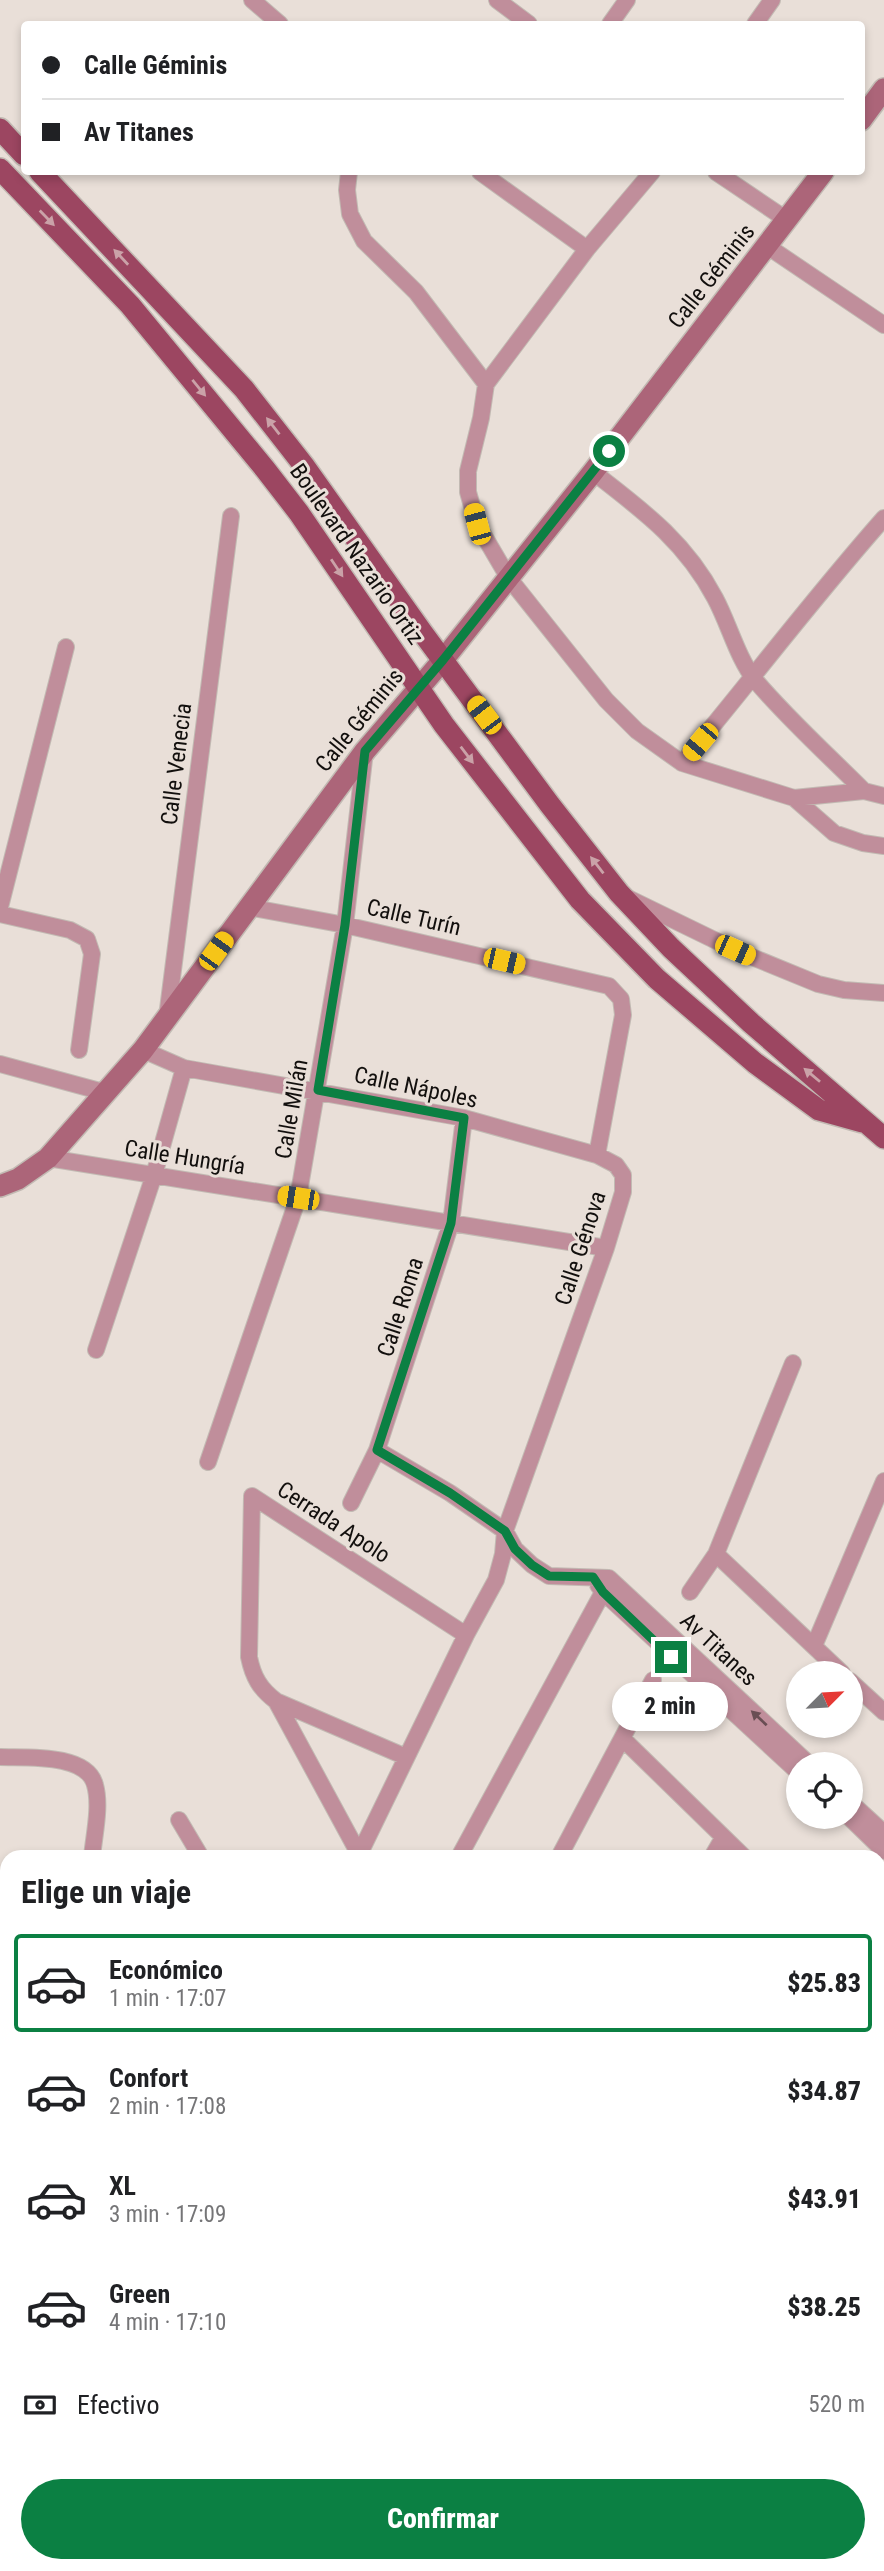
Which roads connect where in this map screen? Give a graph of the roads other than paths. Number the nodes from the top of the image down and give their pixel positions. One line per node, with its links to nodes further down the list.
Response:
1 (252, 0): 5 (street)
2 (498, 0): 7 (street)
3 (627, 0): 8 (street)
4 (772, 0): 9 (street)
5 (268, 5): 6 (street)
6 (278, 21)
7 (525, 21)
8 (612, 21)
9 (757, 21)
10 (884, 89): 11 (street)
11 (865, 115)
12 (0, 129): 13 (main road)
13 (21, 152)
14 (0, 169): 33 (main road, Boulevard Nazario Ortiz, one-way to 33)
15 (43, 175): 31 (main road, Boulevard Nazario Ortiz, one-way to 15)
16 (349, 175): 25 (street)
17 (484, 175): 23 (street)
18 (649, 175): 23 (street)
19 (720, 175): 21 (street)
20 (821, 175): 21 (street, Calle Géminis)
21 (787, 220): 22 (street, Calle Géminis)
22 (767, 246): 24 (street); 26 (street, Calle Géminis)
23 (587, 249): 25 (street)
24 (884, 325)
25 (486, 384): 29 (street)
26 (593, 472): 29 (street, Calle Géminis); 32 (street)
27 (230, 516): 46 (street, Calle Venecia)
28 (884, 518): 32 (street)
29 (508, 577): 31 (street, Calle Géminis); 35 (street)
30 (66, 647): 41 (street)
31 (443, 660): 33 (street, Calle Géminis); 40 (main road, Boulevard Nazario Ortiz, one-way to 31)
32 (754, 678): 35 (street); 36 (street)
33 (419, 688): 34 (street, Calle Géminis); 54 (main road, Boulevard Nazario Ortiz, one-way to 54)
34 (365, 751): 42 (street, Calle Géminis); 44 (street, Calle Milán)
35 (682, 763): 38 (street)
36 (864, 791): 37 (street); 38 (street)
37 (884, 796)
38 (794, 798): 39 (street)
39 (884, 846)
40 (618, 893): 45 (street); 54 (main road, Boulevard Nazario Ortiz, one-way to 40)
41 (0, 907)
42 (248, 907): 44 (street, Calle Turín); 46 (street, Calle Géminis)
43 (0, 914): 47 (street)
44 (345, 925): 51 (street, Calle Milán); 56 (street, Calle Turín)
45 (884, 992)
46 (167, 1017): 48 (street, Calle Géminis)
47 (79, 1050)
48 (142, 1050): 50 (street, Calle Nápoles); 52 (street, Calle Géminis)
49 (0, 1064): 52 (street)
50 (184, 1068): 51 (street, Calle Nápoles); 58 (street)
51 (318, 1090): 53 (street, Calle Nápoles); 60 (street, Calle Milán)
52 (107, 1093): 57 (street, Calle Géminis)
53 (464, 1118): 56 (street, Calle Nápoles); 61 (street, Calle Roma)
54 (862, 1122): 55 (main road, Boulevard Nazario Ortiz)
55 (884, 1139)
56 (597, 1156): 62 (street, Calle Génova)
57 (48, 1158): 58 (street, Calle Hungría); 59 (street, Calle Géminis)
58 (154, 1175): 60 (street, Calle Hungría); 63 (street)
59 (0, 1186)
60 (298, 1198): 61 (street, Calle Hungría); 66 (street, Calle Milán)
61 (451, 1223): 62 (street, Calle Hungría); 65 (street, Calle Roma)
62 (606, 1248): 69 (street, Calle Génova)
63 (96, 1350)
64 (793, 1363): 70 (street)
65 (377, 1450): 68 (street, Calle Roma); 69 (street)
66 (208, 1462)
67 (884, 1481): 76 (street)
68 (351, 1503)
69 (505, 1531): 71 (street); 74 (street, Calle Génova)
70 (716, 1554): 73 (street); 76 (street)
71 (593, 1577): 72 (street, Av Titanes); 83 (street, Av Titanes, one-way to 71)
72 (603, 1592): 86 (street, Av Titanes); 96 (street)
73 (690, 1592)
74 (484, 1602): 75 (street, Cerrada Apolo)
75 (466, 1635): 80 (street, Cerrada Apolo); 85 (street, Cerrada Apolo)
76 (814, 1646): 77 (street)
77 (830, 1661)
78 (653, 1680): 82 (street)
79 (863, 1693): 81 (street)
80 (276, 1701): 85 (street, Cerrada Apolo); 94 (street, Cerrada Apolo)
81 (884, 1712)
82 (623, 1740): 91 (street); 97 (street)
83 (796, 1752)
84 (0, 1757): 92 (street)
85 (406, 1757): 95 (street, Cerrada Apolo)
86 (786, 1761)
87 (863, 1814): 90 (street)
88 (179, 1820): 93 (street)
89 (861, 1829): 100 (street)
90 (884, 1833)
91 (723, 1838): 98 (street); 99 (street)
92 (93, 1850)
93 (197, 1850)
94 (356, 1850)
95 (362, 1850)
96 (462, 1850)
97 (563, 1850)
98 (716, 1850)
99 (736, 1850)
100 (883, 1850)

